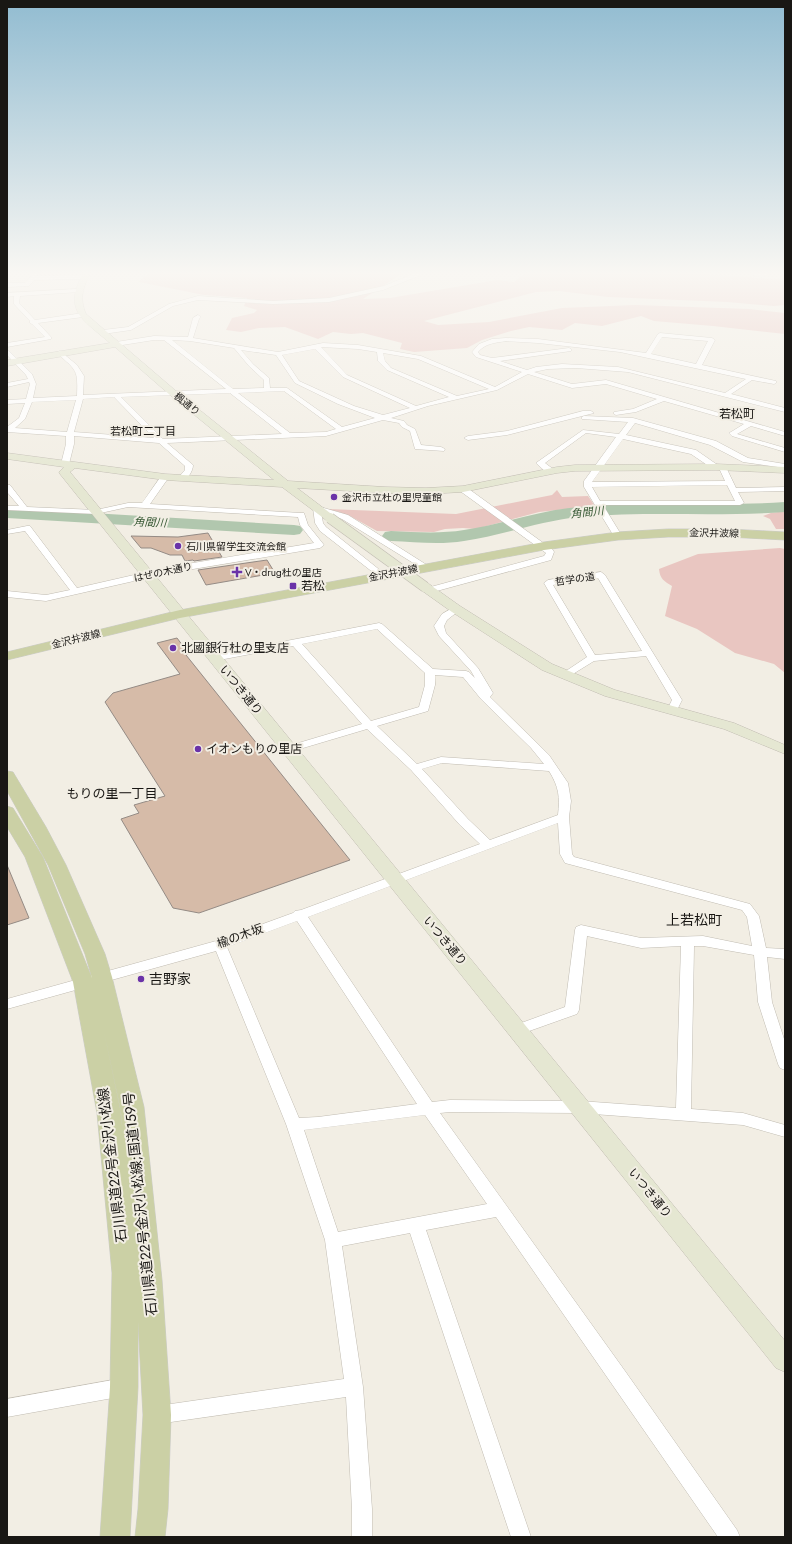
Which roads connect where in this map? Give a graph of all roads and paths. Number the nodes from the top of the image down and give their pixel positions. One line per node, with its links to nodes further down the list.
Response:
1 (116, 344): 12 (street); 29 (street, 楓通り)
2 (173, 344): 28 (street)
3 (217, 344): 8 (street)
4 (484, 344): 15 (street)
5 (562, 344): 14 (street)
6 (654, 344): 14 (street)
7 (710, 344): 18 (street)
8 (236, 347): 13 (street); 27 (street)
9 (317, 347): 10 (street); 13 (street); 37 (street)
10 (380, 351): 26 (street); 33 (street)
11 (7, 352): 16 (street)
12 (60, 353): 16 (street); 32 (street)
13 (278, 354): 39 (street)
14 (647, 356): 15 (street); 18 (street)
15 (490, 360): 20 (street)
16 (17, 361): 17 (street); 22 (street)
17 (7, 363)
18 (698, 366): 21 (street)
19 (628, 370): 20 (street); 23 (street); 31 (street)
20 (528, 372): 23 (street); 26 (street)
21 (751, 378): 24 (street); 31 (street)
22 (32, 380): 25 (street); 35 (street)
23 (606, 382): 34 (street)
24 (774, 382)
25 (7, 385)
26 (495, 388): 33 (street)
27 (267, 389): 28 (street); 44 (street)
28 (232, 390): 29 (street); 47 (street)
29 (173, 393): 30 (street); 49 (street, 楓通り)
30 (116, 395): 32 (street); 51 (street)
31 (726, 395): 38 (street)
32 (80, 397): 35 (street); 46 (street)
33 (456, 398): 37 (street)
34 (662, 399): 42 (street); 50 (street)
35 (29, 400): 36 (street); 43 (street)
36 (7, 402)
37 (416, 408): 39 (street)
38 (785, 410)
39 (378, 418): 44 (street); 52 (street)
40 (584, 418): 41 (street)
41 (633, 420): 48 (street); 56 (street)
42 (751, 424): 45 (street); 53 (street)
43 (8, 429): 46 (street)
44 (342, 430): 47 (street)
45 (785, 434)
46 (70, 435): 51 (street); 55 (street)
47 (288, 435): 49 (street)
48 (621, 436): 57 (street); 58 (street); 60 (street)
49 (230, 438): 51 (street); 64 (street, 楓通り)
50 (468, 438)
51 (161, 441): 62 (street)
52 (441, 449)
53 (785, 450)
54 (7, 456): 55 (street)
55 (69, 465): 61 (street); 74 (street, いつき通り)
56 (785, 466)
57 (719, 467): 58 (street); 59 (street); 65 (street)
58 (597, 468): 60 (street); 63 (street)
59 (785, 470)
60 (550, 471): 67 (street)
61 (165, 477): 62 (street); 69 (street)
62 (182, 478): 64 (street)
63 (588, 484): 65 (street); 70 (street)
64 (286, 485): 67 (street); 72 (street, 楓通り)
65 (732, 486): 68 (street); 70 (street)
66 (7, 487): 73 (street)
67 (463, 489): 78 (street)
68 (785, 489)
69 (144, 506): 74 (street); 80 (street, はぜの木通り)
70 (601, 507): 76 (street)
71 (7, 508): 73 (street)
72 (317, 508): 79 (street); 81 (street); 82 (street, 楓通り, bridge)
73 (25, 509): 74 (street)
74 (101, 517): 80 (street, いつき通り)
75 (7, 532): 83 (street)
76 (618, 536): 77 (main road, 金沢井波線); 78 (main road, 金沢井波線)
77 (785, 536)
78 (544, 546): 79 (main road, 金沢井波線); 82 (street)
79 (426, 567): 81 (main road, 金沢井波線)
80 (148, 574): 83 (street, はぜの木通り); 86 (street, いつき通り)
81 (382, 575): 86 (main road, 金沢井波線)
82 (428, 588): 85 (street, 楓通り)
83 (75, 591): 84 (street, はぜの木通り)
84 (7, 594)
85 (456, 609): 93 (street, 楓通り); 94 (street)
86 (180, 614): 89 (main road, 金沢井波線); 90 (street, いつき通り)
87 (295, 642): 90 (street); 92 (street); 96 (street)
88 (649, 653): 91 (street); 91 (street, 哲学の道); 95 (street)
89 (7, 656)
90 (214, 658): 97 (street, いつき通り)
91 (592, 658): 93 (street)
92 (430, 672): 94 (street); 96 (street)
93 (565, 675): 95 (street, 楓通り)
94 (485, 697): 100 (street)
95 (672, 710): 98 (street, 楓通り)
96 (370, 726): 97 (street); 99 (street)
97 (289, 749): 105 (street, いつき通り)
98 (785, 750)
99 (415, 768): 100 (street); 104 (street)
100 (552, 768): 103 (street)
101 (7, 776): 111 (main road, 石川県道22号金沢小松線;国道159号)
102 (7, 812): 111 (main road, 石川県道22号金沢小松線)
103 (563, 817): 104 (street, 楡の木坂); 109 (street)
104 (487, 844): 105 (street, 楡の木坂)
105 (394, 879): 106 (street, 楡の木坂); 113 (street, いつき通り)
106 (299, 914): 108 (street, 楡の木坂); 116 (street)
107 (688, 941): 109 (street); 113 (street); 117 (street)
108 (220, 945): 111 (street, 楡の木坂); 118 (street)
109 (760, 952): 110 (street); 114 (street)
110 (785, 954)
111 (92, 979): 112 (street, 楡の木坂); 124 (main road, 石川県道22号金沢小松線); 127 (main road, 石川県道22号金沢小松線;国道159号)
112 (7, 1004)
113 (518, 1030): 115 (street, いつき通り)
114 (785, 1064)
115 (580, 1107): 116 (street); 117 (street); 123 (street, いつき通り)
116 (428, 1108): 118 (street); 120 (street)
117 (683, 1115): 119 (street)
118 (294, 1124): 122 (street)
119 (785, 1131)
120 (499, 1209): 121 (street); 132 (street)
121 (416, 1225): 122 (street); 131 (street)
122 (333, 1240): 125 (street)
123 (785, 1360)
124 (124, 1387): 126 (street); 128 (main road, 石川県道22号金沢小松線)
125 (354, 1387): 127 (street); 130 (street)
126 (7, 1408)
127 (157, 1415): 129 (main road, 石川県道22号金沢小松線;国道159号)
128 (115, 1537)
129 (150, 1537)
130 (362, 1537)
131 (521, 1537)
132 (730, 1537)

